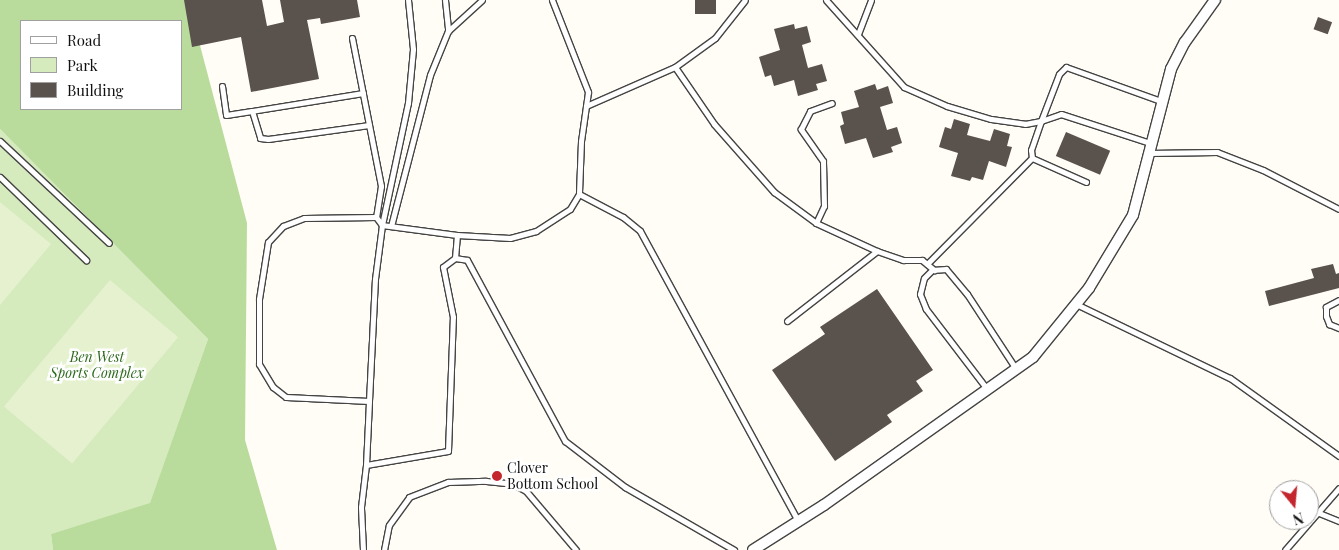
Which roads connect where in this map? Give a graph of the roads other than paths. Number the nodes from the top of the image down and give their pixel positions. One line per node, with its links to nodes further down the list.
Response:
1 (408, 0): 30 (lane)
2 (446, 0): 9 (lane)
3 (482, 0): 9 (lane)
4 (552, 0): 17 (lane)
5 (745, 0): 12 (lane)
6 (826, 0): 10 (lane)
7 (871, 0): 10 (lane)
8 (1215, 0): 15 (street)
9 (448, 31): 31 (lane)
10 (858, 34): 19 (lane)
11 (352, 38): 14 (lane)
12 (675, 67): 17 (lane); 29 (lane)
13 (222, 86): 18 (lane)
14 (363, 94): 18 (lane); 20 (lane)
15 (1161, 101): 19 (lane); 22 (street)
16 (832, 103): 29 (lane)
17 (586, 106): 26 (lane)
18 (252, 111): 20 (lane)
19 (1041, 121): 22 (lane); 23 (lane)
20 (369, 125): 28 (lane)
21 (0, 141): 33 (lane)
22 (1149, 148): 27 (lane); 40 (street)
23 (1032, 158): 25 (lane); 37 (lane)
24 (0, 178): 36 (lane)
25 (1086, 182)
26 (579, 194): 32 (lane); 51 (lane)
27 (1339, 209)
28 (376, 217): 30 (lane); 45 (lane)
29 (816, 223): 34 (lane)
30 (382, 225): 31 (lane); 45 (lane)
31 (391, 226): 32 (lane)
32 (457, 236): 35 (lane)
33 (109, 243)
34 (877, 251): 37 (lane); 41 (lane)
35 (455, 258): 47 (lane); 56 (lane)
36 (86, 260)
37 (927, 264): 38 (lane)
38 (934, 270): 43 (lane); 44 (lane)
39 (1339, 300): 42 (lane)
40 (1076, 304): 43 (street); 46 (lane)
41 (787, 322)
42 (1339, 328)
43 (1016, 369): 44 (street)
44 (987, 389): 51 (street)
45 (369, 401): 47 (lane)
46 (1339, 456)
47 (366, 465): 53 (lane)
48 (1339, 488): 49 (lane)
49 (1319, 513): 50 (lane)
50 (1339, 521)
51 (798, 522): 57 (street)
52 (1303, 530): 58 (lane)
53 (363, 550)
54 (384, 550): 55 (lane)
55 (576, 550)
56 (734, 550)
57 (753, 550)
58 (1285, 550)

